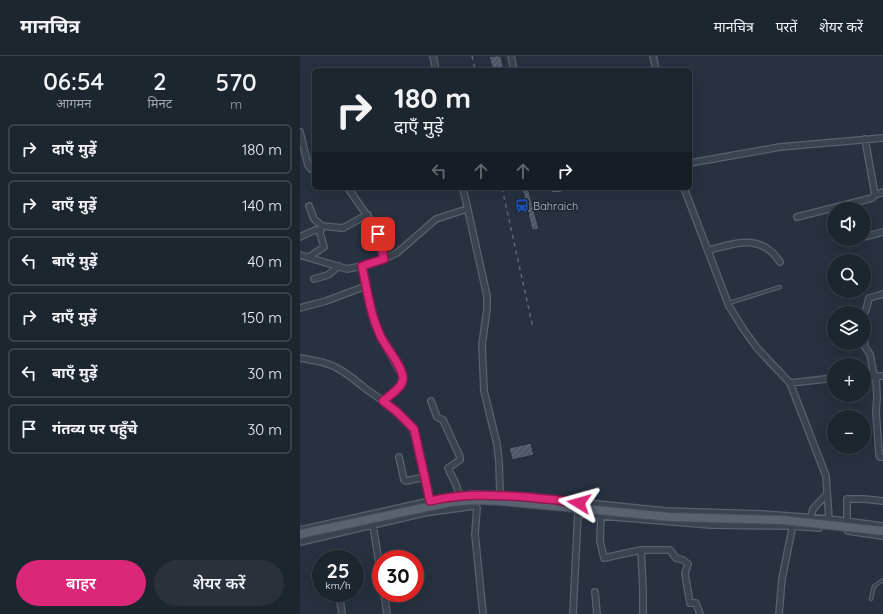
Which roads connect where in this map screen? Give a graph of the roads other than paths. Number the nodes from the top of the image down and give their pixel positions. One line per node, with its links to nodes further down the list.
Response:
1 (433, 56): 4 (street)
2 (511, 56): 5 (street)
3 (652, 56): 6 (street)
4 (436, 68)
5 (514, 68)
6 (655, 68)
7 (300, 132): 11 (street)
8 (883, 138): 9 (street)
9 (865, 139): 10 (street); 16 (street)
10 (692, 163)
11 (312, 169)
12 (349, 190): 21 (street)
13 (462, 190): 19 (street)
14 (685, 190): 27 (street)
15 (883, 192): 16 (street)
16 (875, 195): 17 (street)
17 (857, 202)
18 (309, 206): 23 (street)
19 (467, 209): 30 (street); 55 (street)
20 (827, 210): 22 (street)
21 (368, 216): 23 (street); 30 (street)
22 (797, 217)
23 (321, 228): 26 (street); 29 (street)
24 (883, 232): 25 (street)
25 (871, 235)
26 (300, 237)
27 (709, 250): 31 (street); 38 (street)
28 (300, 255): 29 (street)
29 (309, 257): 32 (street)
30 (384, 259): 33 (street)
31 (780, 262)
32 (339, 266): 33 (street); 34 (street)
33 (362, 266): 35 (street)
34 (314, 279)
35 (366, 286): 40 (street); 48 (street)
36 (780, 287): 38 (lane)
37 (883, 294): 39 (street)
38 (728, 303): 47 (street)
39 (867, 306)
40 (300, 308)
41 (867, 350): 44 (street)
42 (300, 358): 48 (street)
43 (871, 376): 44 (street)
44 (875, 376): 45 (street); 51 (street)
45 (883, 376)
46 (827, 379): 47 (street)
47 (790, 383): 53 (street)
48 (383, 401): 52 (street)
49 (431, 401): 54 (street)
50 (399, 457): 52 (street)
51 (883, 457)
52 (425, 477): 56 (street)
53 (827, 494): 62 (street); 63 (street)
54 (459, 495): 55 (street); 56 (street)
55 (500, 495): 58 (street)
56 (430, 501): 68 (street)
57 (883, 501): 64 (street)
58 (579, 503): 59 (street); 61 (street)
59 (578, 514): 60 (street); 83 (street)
60 (601, 516): 66 (street); 74 (street)
61 (796, 516): 62 (street); 66 (street)
62 (811, 517): 63 (street)
63 (829, 519): 64 (street)
64 (847, 521): 67 (street)
65 (373, 525): 72 (street); 73 (street); 82 (street)
66 (792, 526): 71 (street); 87 (street)
67 (883, 526)
68 (300, 530)
69 (883, 531): 70 (main road, bridge)
70 (300, 534)
71 (883, 536)
72 (300, 542)
73 (377, 550)
74 (641, 550): 85 (street); 86 (street)
75 (883, 580): 77 (lane)
76 (595, 592): 84 (street)
77 (871, 599)
78 (340, 602): 80 (street)
79 (385, 602): 81 (street)
80 (342, 614)
81 (387, 614)
82 (483, 614)
83 (573, 614)
84 (597, 614)
85 (643, 614)
86 (700, 614)
87 (779, 614)

